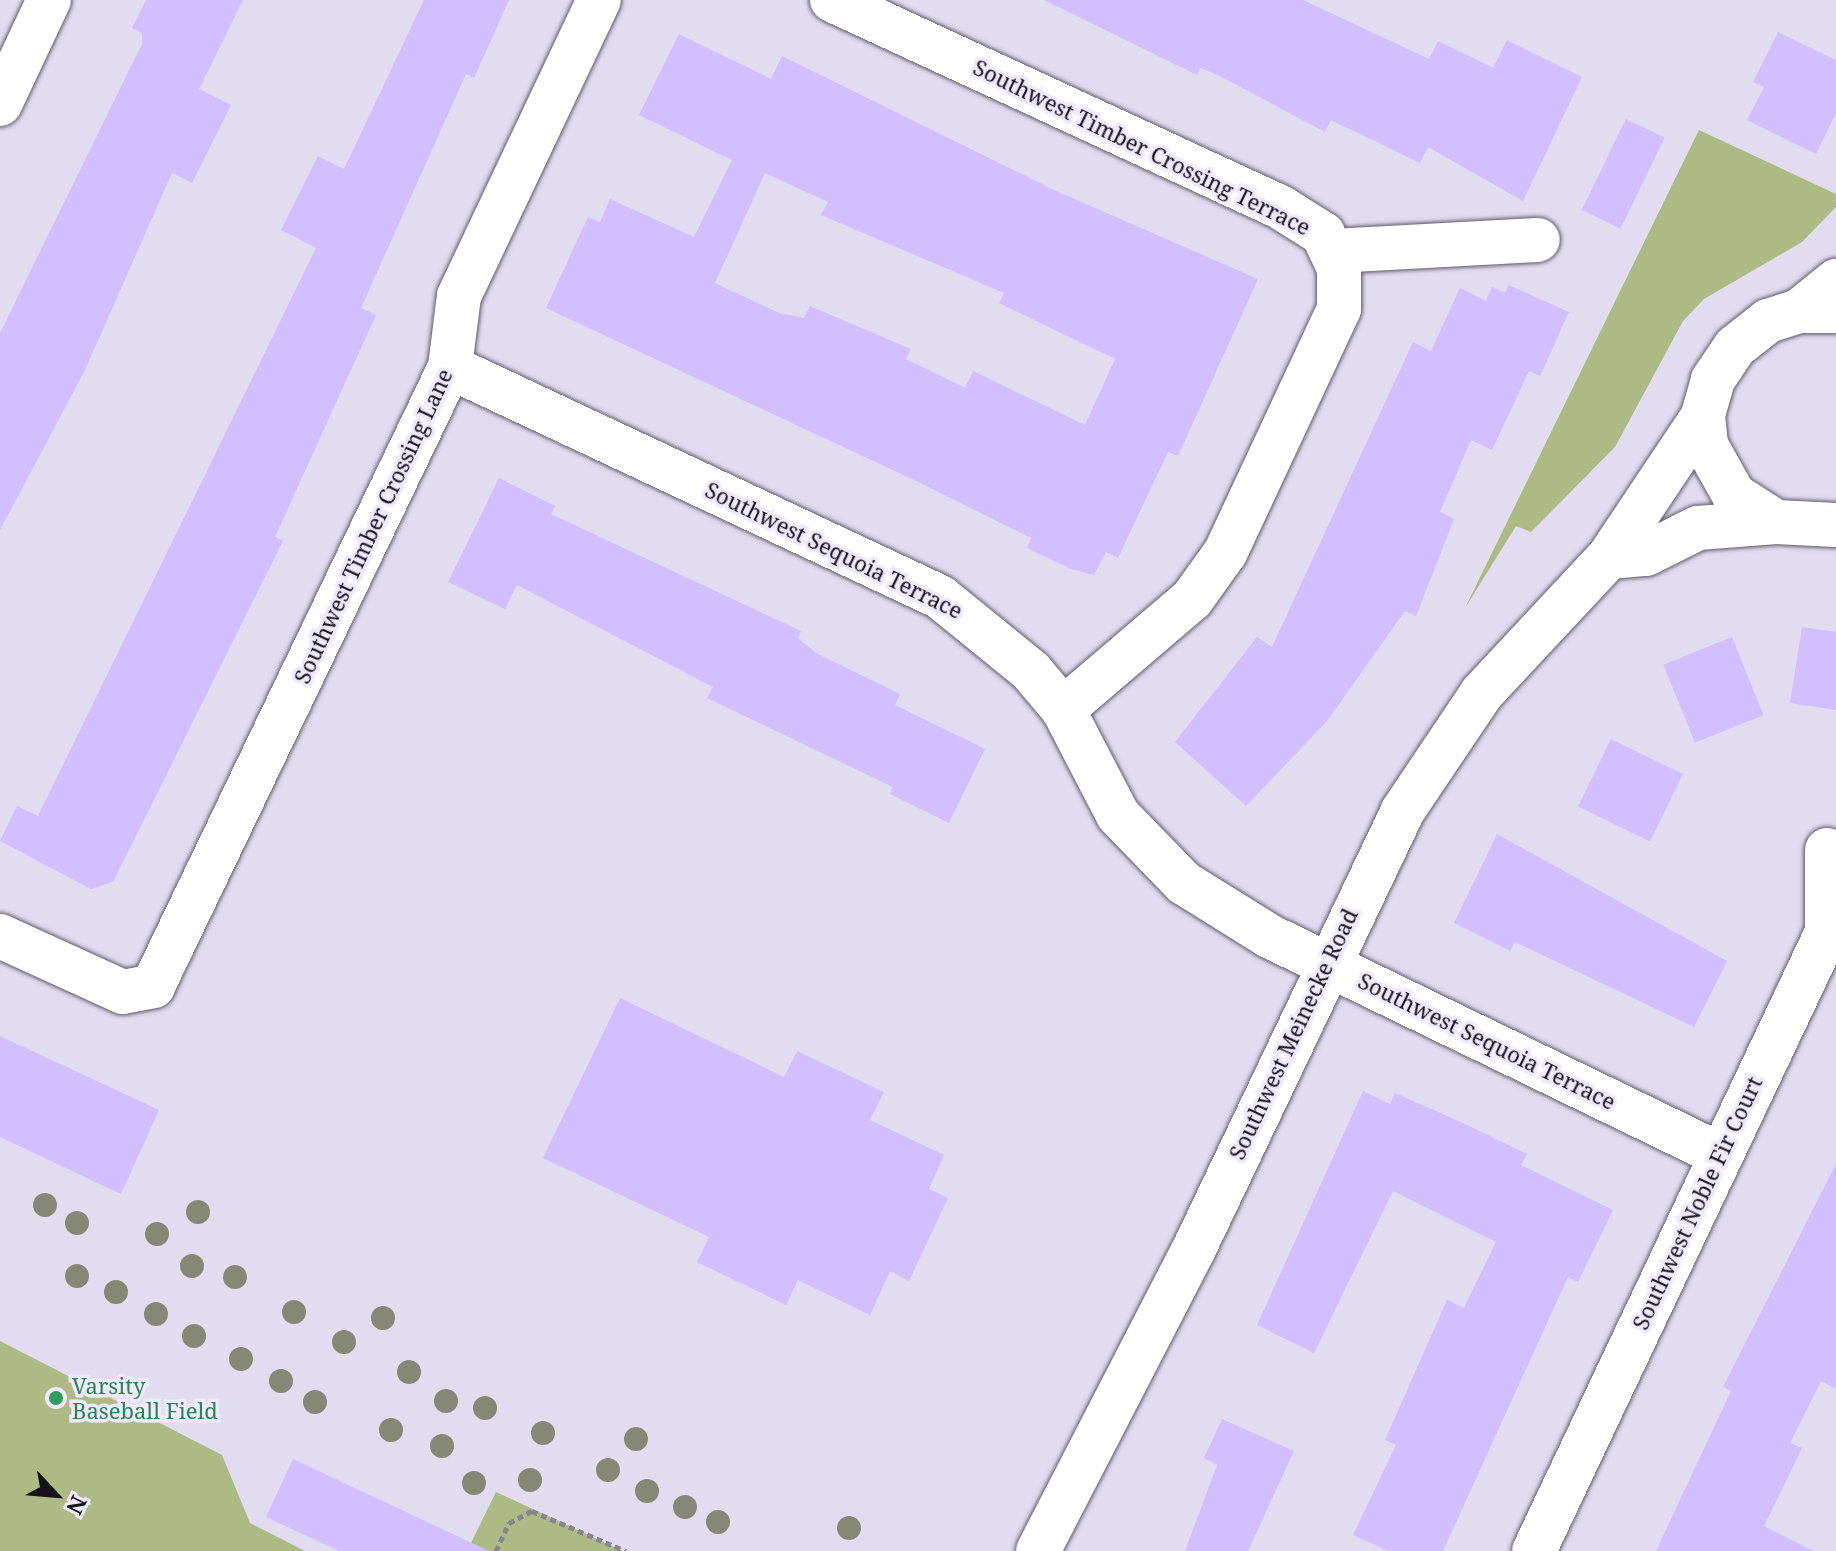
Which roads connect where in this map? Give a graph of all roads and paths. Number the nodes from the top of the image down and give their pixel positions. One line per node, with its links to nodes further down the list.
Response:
1 (49, 0): 4 (street)
2 (599, 0): 9 (street, Southwest Timber Crossing Lane)
3 (832, 0): 6 (street, Southwest Timber Crossing Terrace)
4 (0, 104)
5 (1538, 240): 6 (street)
6 (1332, 251): 14 (street, Southwest Timber Crossing Terrace)
7 (1836, 281): 8 (street)
8 (1818, 311): 10 (street)
9 (450, 367): 14 (street, Southwest Sequoia Terrace); 16 (street, Southwest Timber Crossing Lane)
10 (1703, 416): 11 (street); 13 (street, Southwest Meinecke Road)
11 (1776, 522): 12 (street); 13 (street)
12 (1836, 525)
13 (1609, 557): 17 (street, Southwest Meinecke Road)
14 (1063, 709): 17 (street, Southwest Sequoia Terrace)
15 (1827, 850): 18 (street, Southwest Noble Fir Court)
16 (0, 936)
17 (1326, 962): 18 (street, Southwest Sequoia Terrace); 21 (street, Southwest Meinecke Road)
18 (1719, 1154): 22 (street, Southwest Noble Fir Court)
19 (496, 1551): 20 (path)
20 (626, 1551)
21 (1038, 1551)
22 (1534, 1551)

